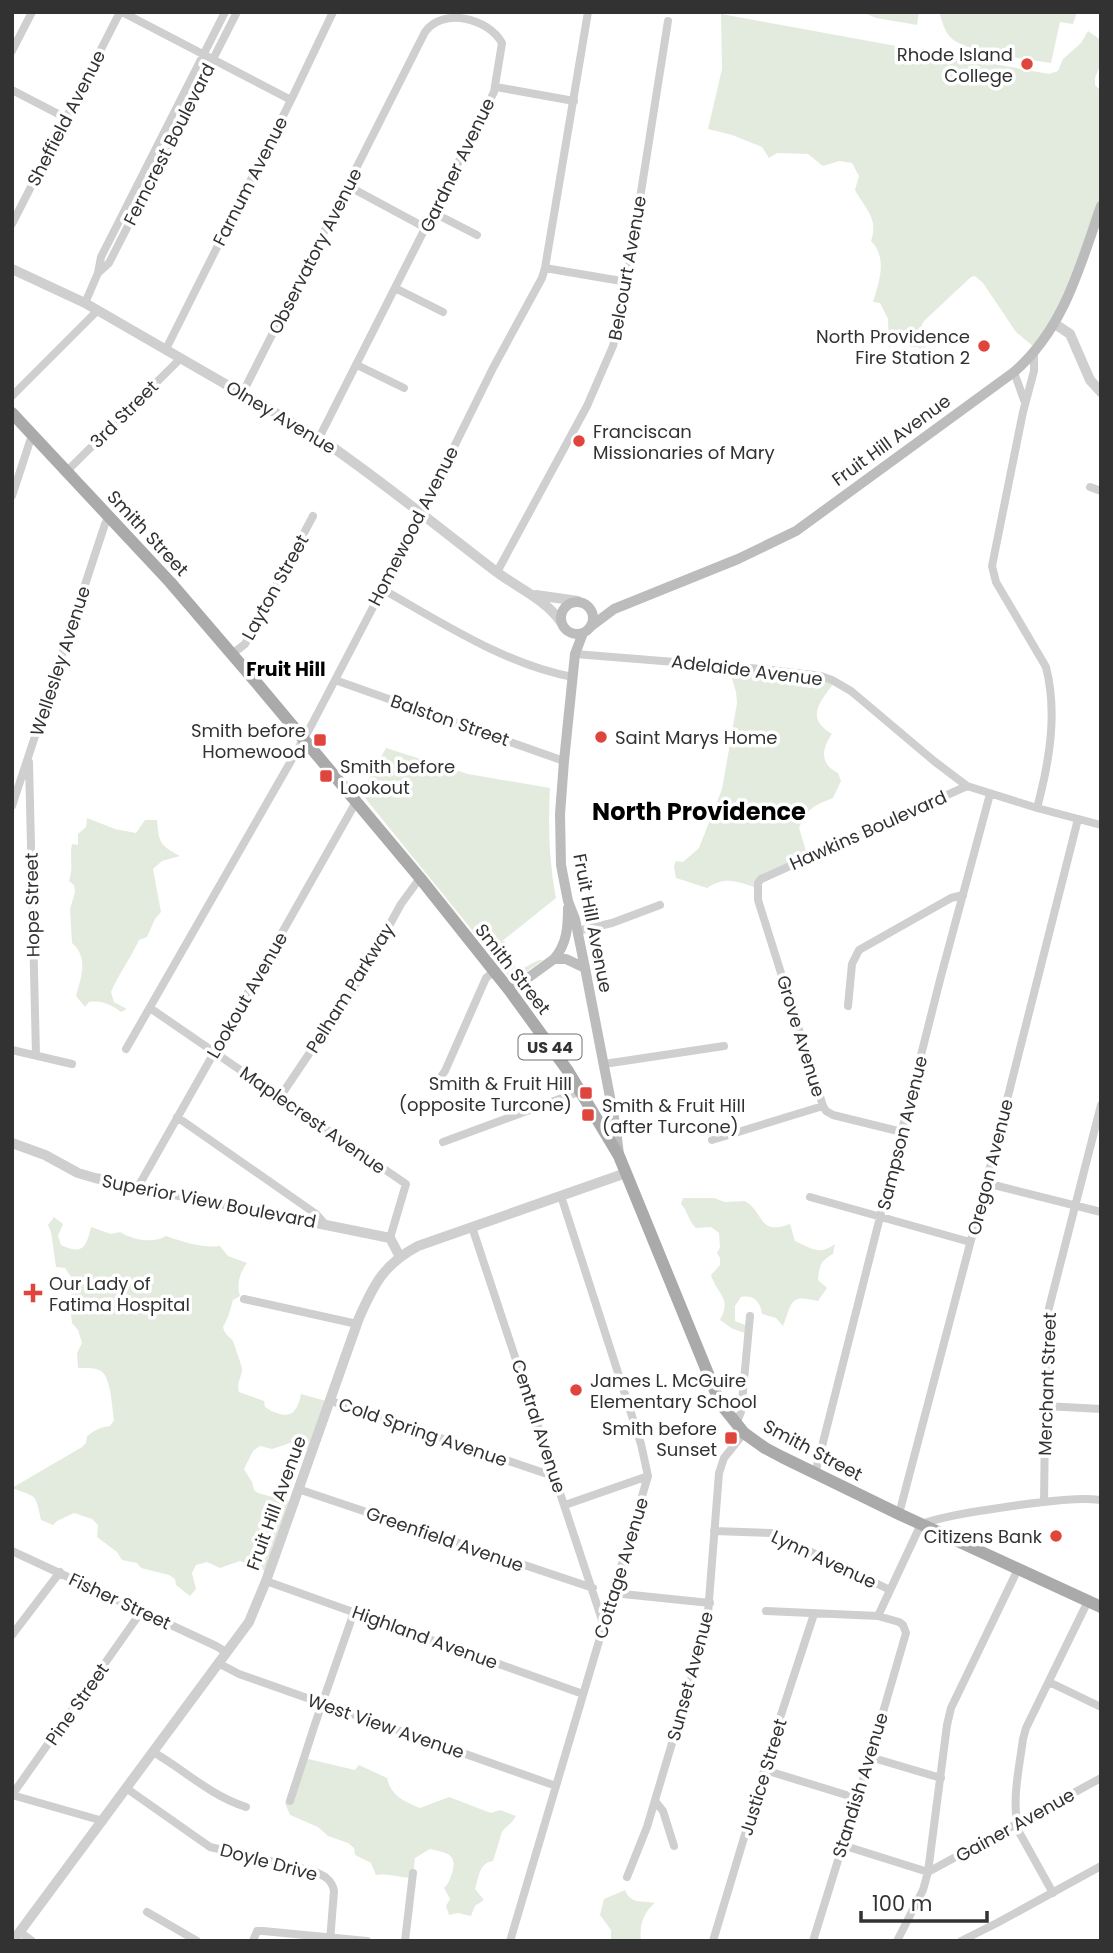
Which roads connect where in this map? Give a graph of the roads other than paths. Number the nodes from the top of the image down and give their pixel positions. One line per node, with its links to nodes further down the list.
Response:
1 (32, 12): 8 (street)
2 (121, 12): 9 (street); 16 (street, Sheffield Avenue)
3 (225, 12): 9 (street, Ferncrest Boulevard)
4 (237, 12): 10 (street, Ferncrest Boulevard)
5 (333, 12): 13 (street, Farnum Avenue)
6 (589, 12): 14 (street, Homewood Avenue)
7 (668, 21): 26 (street, Belcourt Avenue)
8 (12, 51)
9 (204, 55): 10 (street); 25 (street, Ferncrest Boulevard)
10 (212, 59): 13 (street); 25 (street, Ferncrest Boulevard)
11 (496, 87): 14 (street); 15 (street, Gardner Avenue); 19 (street, Gardner Avenue)
12 (12, 90): 16 (street)
13 (291, 100): 32 (street, Farnum Avenue)
14 (574, 101): 23 (street, Homewood Avenue)
15 (387, 108): 17 (street, Observatory Avenue)
16 (66, 118): 20 (street, Sheffield Avenue)
17 (348, 186): 21 (street); 39 (street, Observatory Avenue)
18 (1101, 206): 31 (main road, Fruit Hill Avenue)
19 (434, 214): 21 (street, Gardner Avenue); 22 (street)
20 (12, 224)
21 (426, 228): 27 (street, Gardner Avenue)
22 (477, 235)
23 (545, 268): 26 (street); 49 (street, Homewood Avenue)
24 (12, 269): 28 (street, Olney Avenue)
25 (98, 273): 28 (street, Ferncrest Boulevard)
26 (626, 282): 52 (street, Belcourt Avenue)
27 (395, 288): 30 (street); 35 (street, Gardner Avenue)
28 (85, 303): 29 (street, Olney Avenue)
29 (98, 310): 32 (street, Olney Avenue); 40 (street)
30 (443, 312)
31 (1055, 324): 33 (main road, Fruit Hill Avenue); 38 (street)
32 (166, 349): 34 (street, Olney Avenue)
33 (1034, 352): 36 (main road, Fruit Hill Avenue); 41 (street)
34 (181, 358): 39 (street, Olney Avenue); 45 (street, 3rd Street)
35 (357, 365): 37 (street); 44 (street, Gardner Avenue)
36 (1014, 372): 41 (street); 56 (main road, Fruit Hill Avenue)
37 (404, 388)
38 (1101, 392)
39 (242, 394): 44 (street, Olney Avenue)
40 (12, 396)
41 (1025, 403): 71 (street)
42 (12, 413): 43 (main road, Smith Street / US 44)
43 (32, 435): 45 (main road, Smith Street / US 44); 48 (street)
44 (319, 438): 49 (street, Olney Avenue)
45 (67, 471): 51 (main road, Smith Street / US 44)
46 (1090, 487): 47 (street)
47 (1101, 491)
48 (12, 496)
49 (421, 512): 52 (street, Olney Avenue); 53 (street, Homewood Avenue)
50 (313, 516): 60 (street, Layton Street)
51 (109, 517): 60 (main road, Smith Street / US 44); 65 (street, Wellesley Avenue)
52 (497, 572): 54 (street, Olney Avenue)
53 (382, 589): 62 (street); 63 (street, Homewood Avenue)
54 (532, 595): 55 (street, Olney Avenue); 57 (street, Olney Avenue)
55 (583, 604): 56 (main road, Fruit Hill Avenue); 57 (main road); 58 (main road)
56 (614, 609): 58 (main road, Fruit Hill Avenue)
57 (561, 622): 59 (main road)
58 (587, 630): 59 (main road); 61 (main road, Fruit Hill Avenue)
59 (570, 632): 61 (main road, Fruit Hill Avenue)
60 (232, 654): 64 (main road, Smith Street / US 44)
61 (575, 654): 62 (main road, Fruit Hill Avenue); 67 (street, Adelaide Avenue)
62 (573, 677): 66 (main road, Fruit Hill Avenue)
63 (335, 680): 64 (street, Homewood Avenue); 66 (street, Balston Street)
64 (304, 739): 69 (main road, Smith Street / US 44); 85 (street, Homewood Avenue)
65 (29, 755): 70 (street, Wellesley Avenue); 90 (street, Hope Street)
66 (564, 761): 77 (main road, Fruit Hill Avenue)
67 (967, 786): 68 (street, Hawkins Boulevard); 75 (street, Hawkins Boulevard)
68 (990, 794): 71 (street, Hawkins Boulevard); 76 (street, Sampson Avenue)
69 (356, 803): 74 (main road, Smith Street / US 44); 89 (street, Lookout Avenue)
70 (12, 806)
71 (1037, 808): 72 (street, Hawkins Boulevard)
72 (1078, 819): 73 (street, Hawkins Boulevard); 105 (street, Oregon Avenue)
73 (1101, 825)
74 (420, 878): 82 (main road, Smith Street / US 44); 95 (street, Pelham Parkway)
75 (758, 883): 97 (street, Grove Avenue)
76 (963, 895): 84 (street); 99 (street, Sampson Avenue)
77 (568, 901): 79 (main road, Fruit Hill Avenue); 80 (main road)
78 (660, 905): 79 (street)
79 (578, 931): 81 (main road, Fruit Hill Avenue)
80 (554, 959): 81 (main road); 83 (main road)
81 (585, 968): 92 (main road, Fruit Hill Avenue)
82 (494, 971): 83 (main road, Smith Street / US 44); 93 (street)
83 (510, 991): 94 (main road, Smith Street / US 44)
84 (848, 1006)
85 (150, 1008): 87 (street, Homewood Avenue); 89 (street, Maplecrest Avenue)
86 (723, 1046): 92 (street)
87 (125, 1049)
88 (12, 1050): 90 (street)
89 (214, 1052): 95 (street, Maplecrest Avenue); 98 (street, Lookout Avenue)
90 (36, 1055): 91 (street)
91 (72, 1064)
92 (604, 1065): 103 (main road, Fruit Hill Avenue)
93 (434, 1086)
94 (580, 1091): 101 (street); 103 (main road, Smith Street / US 44)
95 (280, 1097): 114 (street, Maplecrest Avenue)
96 (1101, 1105): 109 (street, Merchant Street)
97 (823, 1106): 99 (street, Grove Avenue); 100 (street)
98 (177, 1117): 106 (street, Lookout Avenue); 112 (street)
99 (902, 1132): 111 (street, Sampson Avenue)
100 (712, 1140)
101 (443, 1142)
102 (12, 1143): 106 (street, Superior View Boulevard)
103 (619, 1156): 104 (main road, Smith Street / US 44)
104 (626, 1173): 107 (street, Fruit Hill Avenue); 123 (main road, Smith Street / US 44)
105 (986, 1183): 109 (street); 115 (street, Oregon Avenue)
106 (138, 1187): 112 (street, Superior View Boulevard)
107 (561, 1196): 113 (street, Fruit Hill Avenue); 125 (street, Cottage Avenue)
108 (810, 1197): 111 (street)
109 (1075, 1205): 110 (street); 121 (street, Merchant Street)
110 (1101, 1212)
111 (881, 1216): 115 (street); 124 (street, Sampson Avenue)
112 (324, 1223): 114 (street, Superior View Boulevard)
113 (472, 1227): 116 (street, Fruit Hill Avenue); 126 (street, Central Avenue)
114 (390, 1238): 116 (street)
115 (970, 1242): 131 (street, Oregon Avenue)
116 (400, 1257): 119 (street, Fruit Hill Avenue)
117 (243, 1299): 119 (street)
118 (750, 1316): 123 (street)
119 (357, 1324): 120 (street, Fruit Hill Avenue)
120 (331, 1401): 126 (street, Cold Spring Avenue); 127 (street, Fruit Hill Avenue)
121 (1045, 1406): 122 (street); 129 (street, Merchant Street)
122 (1101, 1409)
123 (740, 1428): 124 (main road, Smith Street / US 44); 133 (street, Sunset Avenue)
124 (815, 1474): 131 (main road, Smith Street / US 44)
125 (648, 1476): 130 (street); 140 (street, Cottage Avenue)
126 (556, 1477): 130 (street, Central Avenue)
127 (298, 1489): 137 (street, Fruit Hill Avenue); 138 (street, Greenfield Avenue)
128 (1101, 1500): 129 (street)
129 (1044, 1502): 132 (street)
130 (565, 1506): 138 (street, Central Avenue)
131 (899, 1514): 132 (main road, Smith Street / US 44)
132 (922, 1524): 135 (main road, Smith Street / US 44); 139 (street)
133 (714, 1531): 139 (street, Lynn Avenue); 142 (street, Sunset Avenue)
134 (12, 1550): 136 (street, Fisher Street)
135 (1018, 1569): 141 (main road, Smith Street / US 44); 160 (street)
136 (60, 1572): 145 (street, Fisher Street); 150 (street)
137 (266, 1581): 146 (street, Highland Avenue); 151 (street, Fruit Hill Avenue)
138 (593, 1588): 149 (street, Central Avenue)
139 (890, 1590): 148 (street)
140 (613, 1593): 142 (street); 149 (street, Cottage Avenue)
141 (1088, 1601): 143 (main road, Smith Street / US 44); 153 (street)
142 (710, 1603): 167 (street, Sunset Avenue)
143 (1101, 1607)
144 (766, 1611): 147 (street)
145 (141, 1612): 151 (street, Fisher Street); 164 (street, Pine Street)
146 (354, 1612): 154 (street, Highland Avenue); 155 (street)
147 (814, 1614): 148 (street); 159 (street, Justice Street)
148 (878, 1616): 158 (street, Standish Avenue)
149 (604, 1625): 154 (street, Cottage Avenue)
150 (12, 1635)
151 (226, 1652): 152 (street, Fruit Hill Avenue)
152 (218, 1663): 155 (street, West View Avenue); 157 (street, Fruit Hill Avenue)
153 (1049, 1682): 156 (street); 170 (street)
154 (583, 1693): 162 (street, Cottage Avenue)
155 (322, 1703): 162 (street, West View Avenue); 166 (street)
156 (1101, 1707)
157 (153, 1752): 163 (street, Fruit Hill Avenue); 168 (street)
158 (870, 1757): 160 (street); 165 (street, Standish Avenue)
159 (765, 1770): 165 (street); 188 (street, Justice Street)
160 (941, 1778): 175 (street)
161 (1101, 1778): 170 (street, Gainer Avenue)
162 (556, 1786): 187 (street, Cottage Avenue)
163 (126, 1788): 169 (street, Fruit Hill Avenue); 180 (street, Doyle Drive)
164 (12, 1795): 169 (street)
165 (856, 1798): 171 (street, Standish Avenue)
166 (290, 1801)
167 (655, 1801): 172 (street); 176 (street, Sunset Avenue)
168 (246, 1807)
169 (103, 1821): 179 (street, Fruit Hill Avenue)
170 (1017, 1823): 175 (street, Gainer Avenue); 177 (street)
171 (842, 1845): 175 (street); 189 (street, Standish Avenue)
172 (674, 1846)
173 (1101, 1866): 177 (street)
174 (413, 1872): 186 (street)
175 (928, 1872): 190 (street)
176 (627, 1877)
177 (1053, 1893): 191 (street)
178 (146, 1912): 183 (street)
179 (20, 1932): 181 (street, Fruit Hill Avenue); 182 (street)
180 (330, 1939): 184 (street); 185 (street)
181 (13, 1941)
182 (32, 1941)
183 (197, 1941)
184 (253, 1941)
185 (366, 1941)
186 (405, 1941)
187 (510, 1941)
188 (713, 1941)
189 (813, 1941)
190 (897, 1941)
191 (961, 1941)

